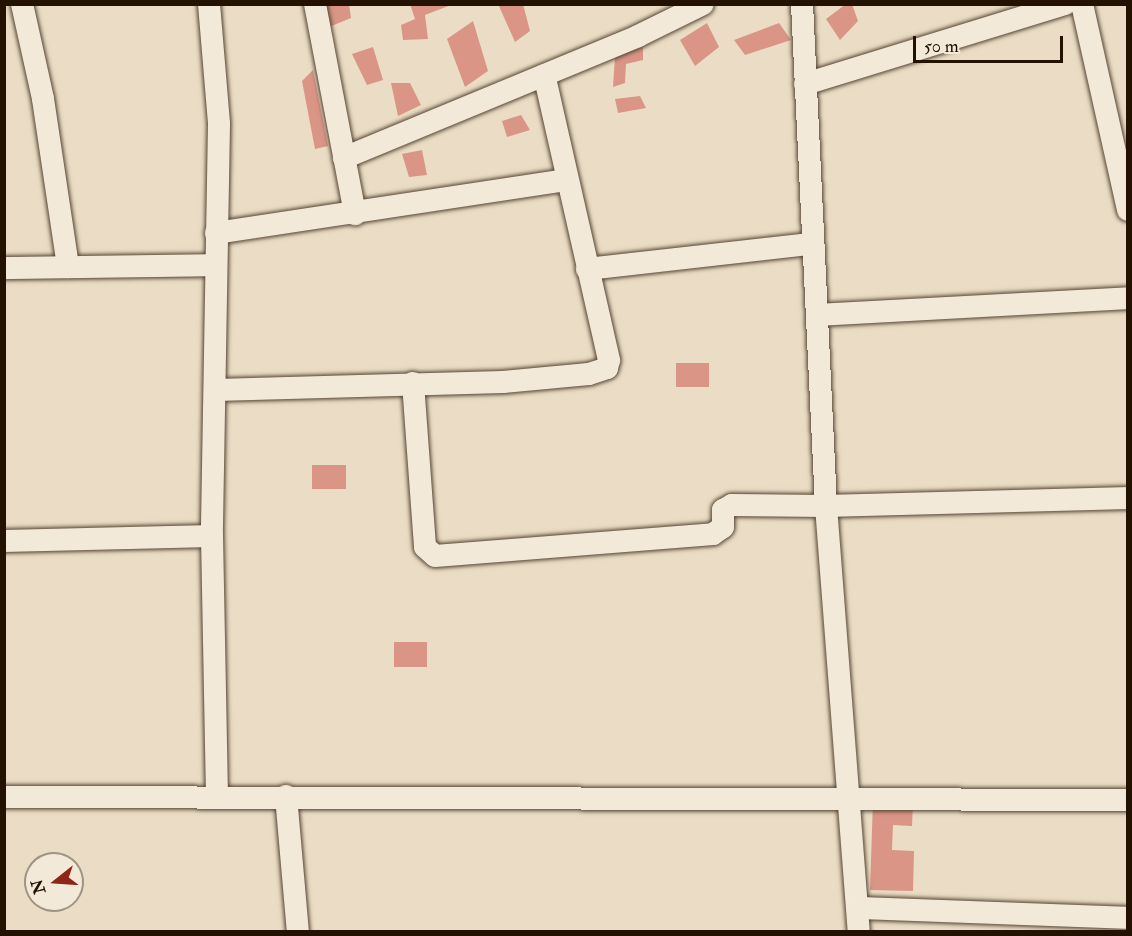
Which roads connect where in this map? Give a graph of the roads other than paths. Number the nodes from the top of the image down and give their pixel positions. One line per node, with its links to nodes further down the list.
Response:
1 (22, 4): 17 (street)
2 (209, 4): 14 (street)
3 (315, 4): 10 (street)
4 (703, 4): 8 (street)
5 (802, 4): 9 (street)
6 (1065, 4): 9 (street)
7 (1082, 4): 12 (street)
8 (544, 75): 10 (street); 11 (street)
9 (805, 84): 15 (street)
10 (344, 158): 13 (street)
11 (566, 180): 13 (street); 19 (street)
12 (1128, 210)
13 (355, 214): 14 (street)
14 (216, 232): 16 (street)
15 (811, 244): 19 (street); 21 (street)
16 (216, 265): 17 (street); 23 (street)
17 (68, 267): 18 (street)
18 (4, 268)
19 (587, 269): 22 (street)
20 (1128, 298): 21 (street)
21 (818, 315): 25 (street)
22 (413, 382): 23 (street); 25 (street)
23 (216, 390): 26 (street)
24 (1128, 498): 25 (street)
25 (826, 507): 31 (street)
26 (212, 536): 27 (street); 30 (street)
27 (4, 541)
28 (286, 796): 30 (street); 31 (street); 35 (street)
29 (4, 797): 30 (street)
30 (217, 797)
31 (850, 799): 32 (street); 33 (street)
32 (1128, 800)
33 (858, 908): 34 (street); 36 (street)
34 (1128, 918)
35 (298, 932)
36 (859, 932)

